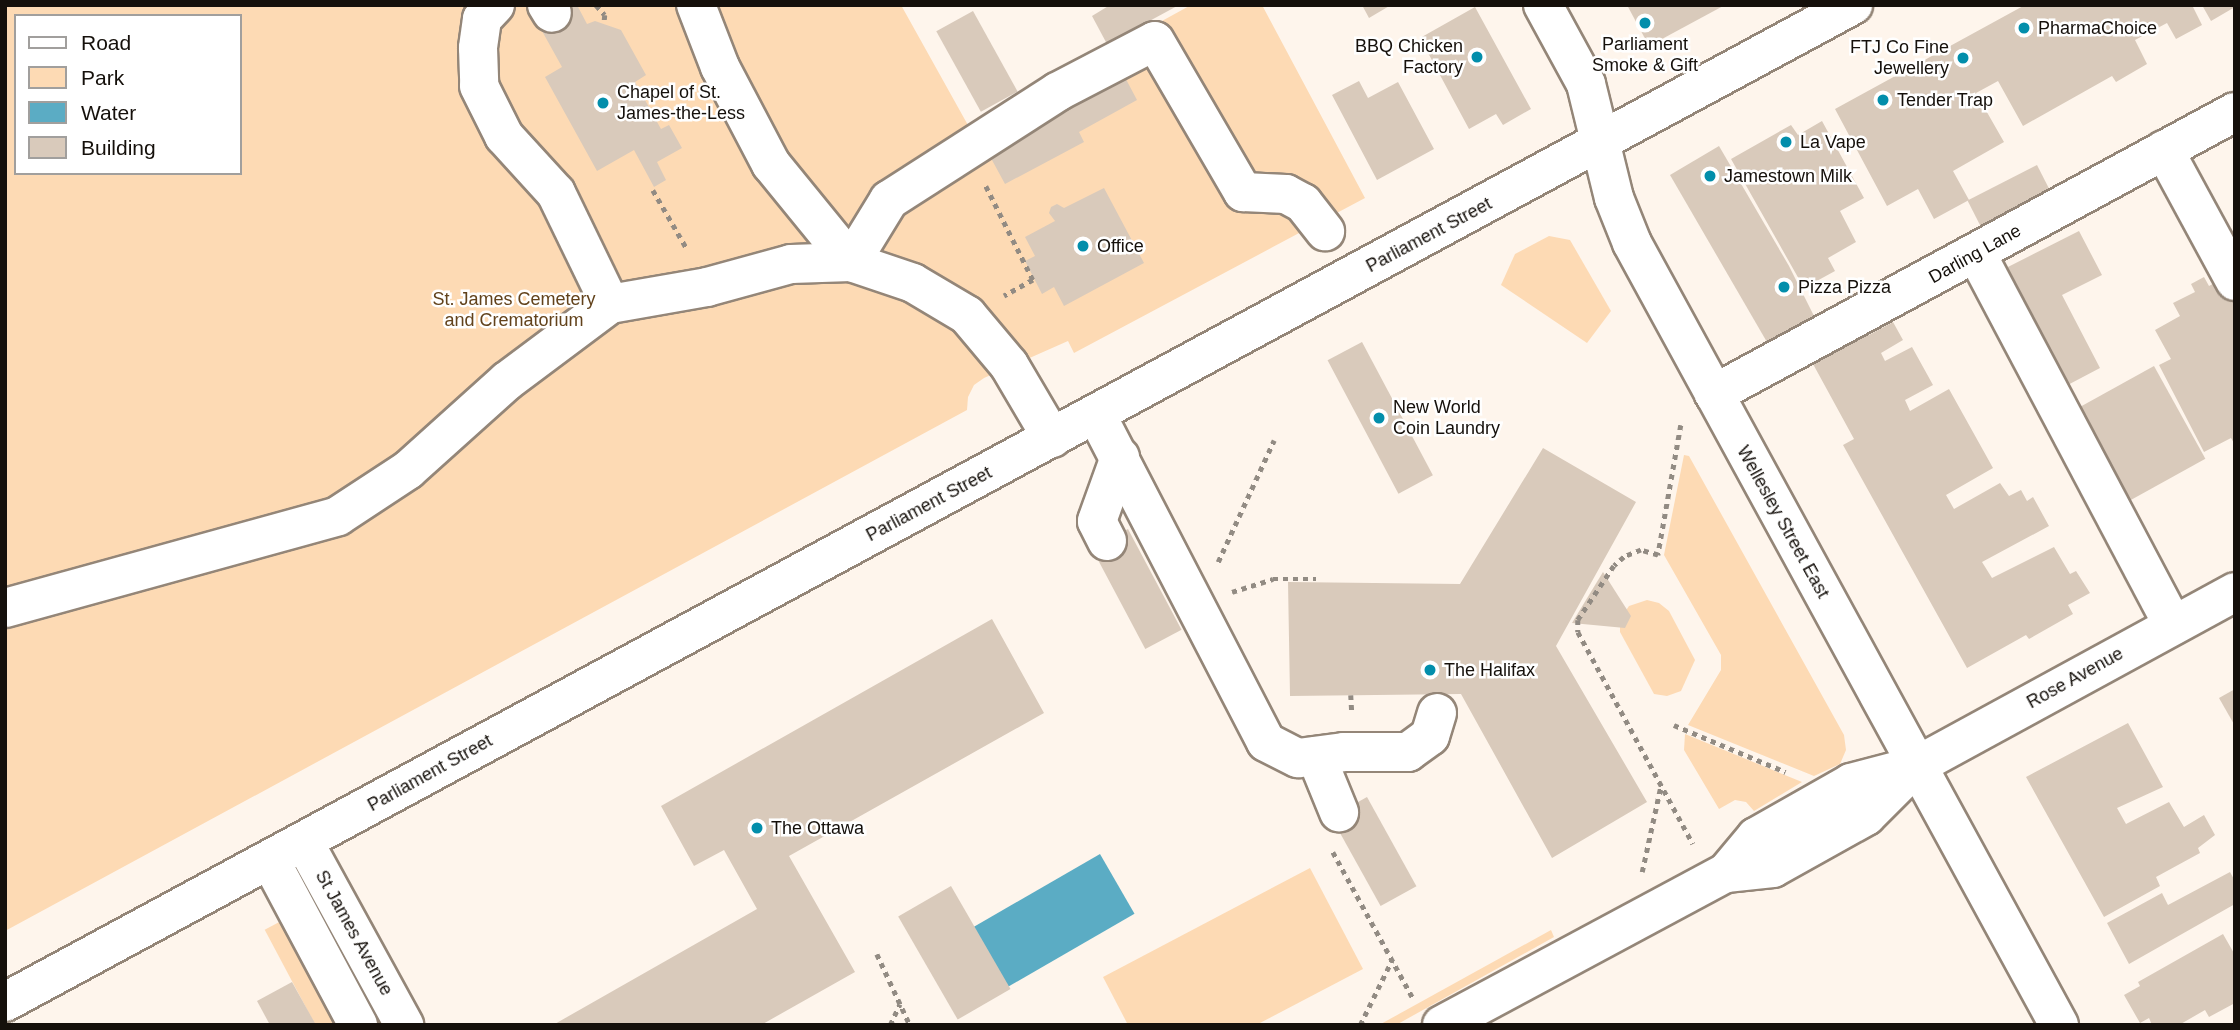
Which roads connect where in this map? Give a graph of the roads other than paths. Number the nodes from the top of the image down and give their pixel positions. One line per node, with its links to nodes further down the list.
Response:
1 (495, 5): 12 (main road)
2 (696, 5): 10 (main road)
3 (1543, 5): 6 (main road, Wellesley Street East)
4 (1853, 5): 6 (main road, Parliament Street)
5 (2235, 112): 7 (main road, Darling Lane)
6 (1601, 142): 13 (main road, Wellesley Street East); 14 (main road, Parliament Street)
7 (2164, 150): 9 (main road, Darling Lane); 11 (main road)
8 (1325, 231): 10 (main road)
9 (1976, 253): 13 (main road, Darling Lane); 20 (main road)
10 (851, 262): 12 (main road); 15 (main road)
11 (2235, 281)
12 (610, 304): 19 (main road)
13 (1714, 394): 23 (main road, Wellesley Street East)
14 (1096, 414): 15 (main road, Parliament Street); 16 (main road)
15 (1052, 438): 25 (main road, Parliament Street)
16 (1120, 457): 17 (main road); 22 (main road)
17 (1107, 541)
18 (2235, 592): 20 (main road, Rose Avenue)
19 (5, 608)
20 (2174, 625): 23 (main road, Rose Avenue)
21 (1437, 713): 22 (main road)
22 (1316, 756): 24 (main road)
23 (1916, 766): 30 (main road, Rose Avenue); 31 (main road, Wellesley Street East)
24 (1333, 826)
25 (303, 842): 26 (main road, Parliament Street); 29 (main road, St James Avenue)
26 (270, 860): 27 (main road, Parliament Street); 28 (main road)
27 (5, 1002)
28 (358, 1025)
29 (404, 1025)
30 (1442, 1025)
31 (2059, 1025)

